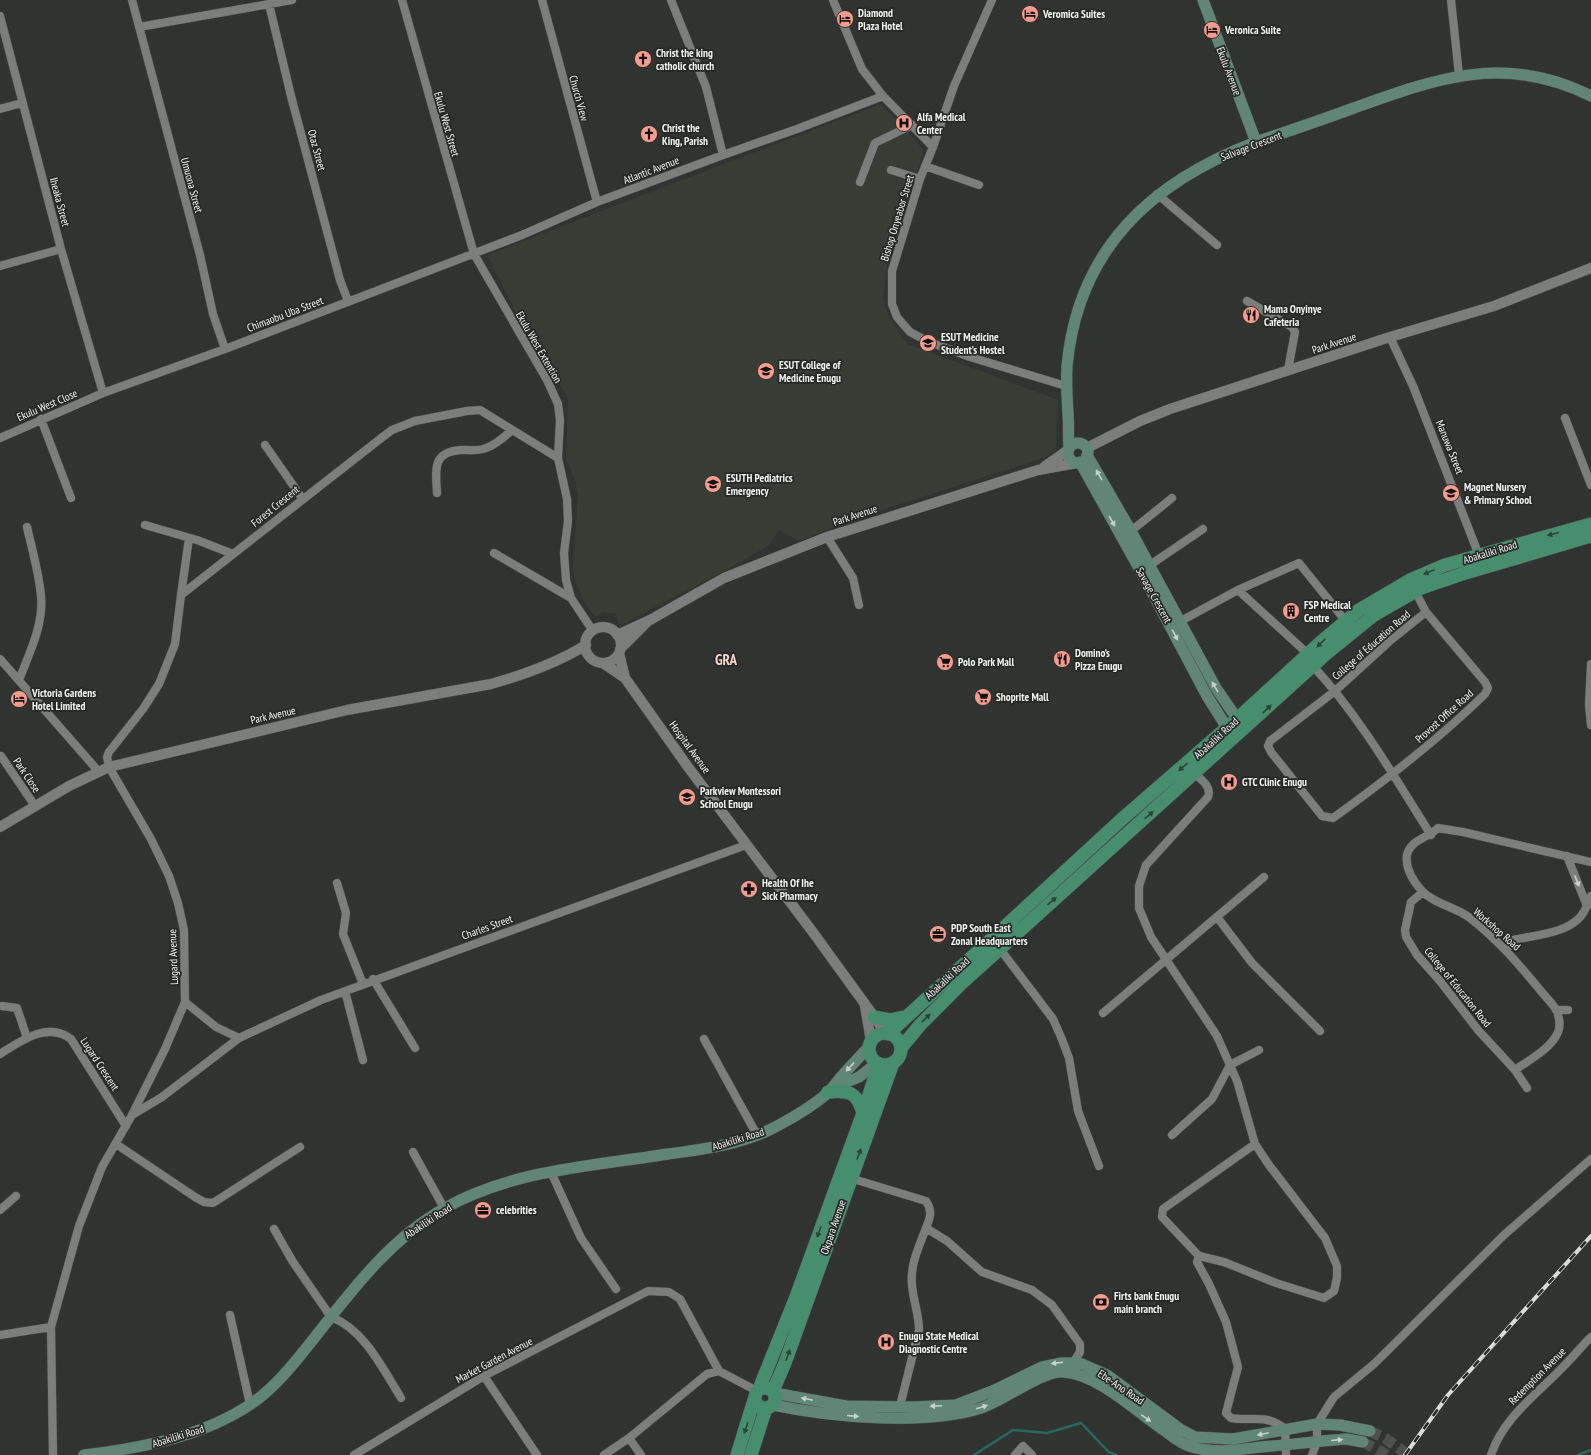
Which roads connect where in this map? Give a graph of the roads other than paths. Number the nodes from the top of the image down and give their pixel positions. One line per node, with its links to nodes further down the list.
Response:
1 (132, 0): 12 (street, Umuona Street)
2 (292, 0): 10 (street)
3 (402, 0): 31 (street, Ekulu West Street)
4 (542, 0): 28 (street, Church View)
5 (671, 0): 21 (street)
6 (833, 0): 14 (street)
7 (992, 0): 20 (street, Bishop Onyeabor Street)
8 (1203, 0): 19 (main road, Ekulu Avenue)
9 (1451, 0): 13 (street)
10 (269, 4): 12 (street); 34 (street, Otaz Street)
11 (0, 16): 16 (street, Iheaka Street)
12 (139, 27): 37 (street, Umuona Street)
13 (1458, 75): 15 (main road, Salvage Crescent); 19 (main road, Salvage Crescent)
14 (883, 96): 18 (street); 21 (street, Atlantic Avenue)
15 (1591, 96)
16 (22, 103): 17 (street); 30 (street, Iheaka Street)
17 (0, 109)
18 (912, 125): 20 (street); 25 (street)
19 (1256, 142): 27 (main road, Salvage Crescent)
20 (933, 147): 22 (street, Bishop Onyeabor Street)
21 (723, 155): 28 (street, Atlantic Avenue)
22 (925, 166): 24 (street, Bishop Onyeabor Street); 26 (street)
23 (891, 170): 24 (street)
24 (920, 180): 39 (street, Bishop Onyeabor Street)
25 (860, 182)
26 (979, 185)
27 (1157, 194): 29 (street); 39 (main road, Salvage Crescent)
28 (597, 202): 31 (street, Atlantic Avenue)
29 (1217, 245)
30 (61, 249): 32 (street); 40 (street, Iheaka Street)
31 (474, 254): 34 (street, Chimaobu Uba Street); 49 (street, Ekulu West Extention)
32 (0, 266)
33 (1591, 268): 36 (street, Park Avenue)
34 (348, 300): 37 (street, Chimaobu Uba Street)
35 (1247, 300): 38 (street)
36 (1390, 337): 38 (street, Park Avenue); 67 (street, Manuwa Street)
37 (225, 349): 40 (street, Chimaobu Uba Street)
38 (1288, 370): 48 (street, Park Avenue)
39 (1066, 386): 41 (main road, Salvage Crescent)
40 (103, 393): 43 (street, Ekulu West Close)
41 (1068, 416): 47 (main road, Salvage Crescent); 48 (main road)
42 (1565, 418): 51 (street)
43 (42, 419): 45 (street, Ekulu West Close); 53 (street)
44 (511, 431): 49 (street, Forest Crescent); 52 (street); 54 (street, Forest Crescent)
45 (0, 438)
46 (265, 444): 54 (street)
47 (1068, 449): 48 (main road); 48 (main road); 50 (street)
48 (1082, 454): 50 (street, Park Avenue); 55 (main road, Savage Crescent)
49 (558, 458): 72 (street, Ekulu West Extention)
50 (1038, 470): 63 (street, Park Avenue)
51 (1591, 485)
52 (437, 493)
53 (71, 498)
54 (302, 498): 66 (street, Forest Crescent)
55 (1105, 498): 61 (main road, Savage Crescent); 91 (main road, Savage Crescent, one-way to 91)
56 (1172, 498): 61 (street)
57 (1591, 524): 67 (main road, Abakaliki Road, one-way to 67)
58 (145, 525): 64 (street)
59 (27, 526): 87 (street)
60 (1203, 530): 68 (street)
61 (1131, 531): 68 (main road, Savage Crescent)
62 (1591, 536): 67 (main road, Abakaliki Road)
63 (827, 537): 73 (street); 75 (street, Park Avenue)
64 (189, 538): 66 (street); 71 (street)
65 (494, 553): 72 (street)
66 (233, 554): 71 (street, Forest Crescent)
67 (1480, 562): 70 (main road, Abakaliki Road); 77 (main road, Abakaliki Road, one-way to 77)
68 (1150, 565): 76 (main road, Savage Crescent)
69 (1238, 590): 76 (street); 77 (street); 83 (street)
70 (1415, 591): 74 (street); 77 (main road, Abakaliki Road)
71 (181, 595): 93 (street)
72 (572, 598): 78 (street)
73 (859, 605)
74 (1426, 612): 88 (street, College of Education Road); 96 (street, Provost Office Road)
75 (650, 620): 79 (street); 81 (street)
76 (1179, 622): 90 (main road, Savage Crescent, one-way to 76)
77 (1349, 626): 83 (main road, Abakaliki Road)
78 (593, 631): 79 (street); 80 (street)
79 (617, 635): 81 (street)
80 (587, 650): 84 (street); 93 (street, Park Avenue)
81 (620, 651): 84 (street); 86 (street)
82 (0, 659): 87 (street)
83 (1311, 660): 88 (street); 90 (main road, Abakaliki Road)
84 (603, 663): 86 (street)
85 (1591, 664): 89 (street)
86 (625, 678): 100 (street, Hospital Avenue)
87 (19, 680): 94 (street)
88 (1335, 691): 96 (street, College of Education Road); 96 (street)
89 (1591, 723)
90 (1241, 724): 91 (main road, Abakaliki Road)
91 (1231, 733): 95 (main road, Abakaliki Road); 108 (main road, Abakaliki Road, one-way to 108)
92 (1, 756): 97 (street, Park Close)
93 (109, 767): 94 (street, Park Avenue); 117 (street, Lugard Avenue)
94 (99, 772): 97 (street, Park Avenue)
95 (1194, 773): 110 (main road, Abakaliki Road, one-way to 95); 113 (street)
96 (1393, 775): 99 (street, College of Education Road)
97 (35, 806): 98 (street, Park Avenue)
98 (0, 827)
99 (1431, 835): 101 (street); 105 (street, Workshop Road)
100 (746, 845): 114 (street, Charles Street); 118 (street, Hospital Avenue)
101 (1567, 856): 102 (street); 107 (street, one-way to 107)
102 (1591, 862)
103 (1264, 877): 109 (street)
104 (337, 884): 115 (street)
105 (1423, 892): 112 (street, Workshop Road); 139 (street, College of Education Road)
106 (1591, 896): 107 (street)
107 (1587, 906): 112 (street)
108 (1025, 907): 110 (main road); 124 (main road, Abakaliki Road)
109 (1217, 917): 113 (street); 125 (street)
110 (1032, 919): 111 (main road, Abakaliki Road)
111 (1000, 949): 132 (main road, Abakaliki Road, one-way to 111); 152 (street)
112 (1507, 949): 120 (street, Workshop Road)
113 (1165, 960): 122 (street); 138 (street)
114 (373, 979): 115 (street, Charles Street); 131 (street)
115 (363, 984): 116 (street, Charles Street)
116 (345, 991): 128 (street, Charles Street); 135 (street)
117 (185, 1002): 128 (street); 143 (street, Lugard Avenue)
118 (864, 1004): 123 (street, Hospital Avenue); 130 (street)
119 (2, 1006): 127 (street)
120 (1556, 1010): 121 (street); 139 (street)
121 (1568, 1010)
122 (1103, 1013)
123 (874, 1017): 124 (main road); 126 (street, Hospital Avenue)
124 (904, 1017): 126 (main road, Abakaliki Road)
125 (1320, 1031)
126 (887, 1033): 130 (main road); 132 (main road)
127 (27, 1038): 134 (street, Lugard Crescent); 144 (street, Lugard Crescent)
128 (239, 1038): 143 (street, Charles Street)
129 (704, 1039): 145 (street)
130 (870, 1044): 136 (main road); 141 (main road, one-way to 141)
131 (415, 1048)
132 (901, 1048): 137 (main road)
133 (1259, 1050): 138 (street)
134 (0, 1054)
135 (363, 1060)
136 (878, 1063): 137 (main road); 141 (main road); 142 (main road, Okpara Avenue)
137 (893, 1063): 154 (main road, Okpara Avenue, one-way to 137)
138 (1230, 1066): 146 (street); 148 (street)
139 (1515, 1070): 140 (street, College of Education Road)
140 (1527, 1088)
141 (830, 1090): 142 (main road); 145 (main road, Abakiliki Road)
142 (863, 1113): 157 (main road, Okpara Avenue)
143 (132, 1115): 144 (street, Lugard Avenue)
144 (126, 1126): 147 (street, Lugard Avenue)
145 (757, 1135): 153 (main road, Abakiliki Road)
146 (1172, 1135)
147 (116, 1144): 149 (street); 165 (street, Lugard Avenue)
148 (1255, 1144): 161 (street); 161 (street)
149 (300, 1147)
150 (413, 1152): 156 (street)
151 (1591, 1159): 176 (street)
152 (1099, 1166)
153 (551, 1172): 156 (main road, Abakiliki Road); 162 (street)
154 (850, 1178): 157 (main road, Okpara Avenue); 159 (street)
155 (16, 1196): 158 (street)
156 (444, 1208): 164 (main road, Abakiliki Road)
157 (833, 1209): 171 (main road, Okpara Avenue, one-way to 171); 173 (main road, Okpara Avenue, one-way to 157)
158 (0, 1210)
159 (926, 1228): 168 (street); 175 (street)
160 (274, 1229): 164 (street)
161 (1199, 1256): 177 (street)
162 (616, 1290)
163 (230, 1315): 174 (street)
164 (331, 1317): 172 (street); 174 (main road, Abakiliki Road)
165 (51, 1328): 166 (street); 184 (street, Lugard Avenue)
166 (0, 1335)
167 (1591, 1337): 195 (street, Redemption Avenue)
168 (1073, 1363): 175 (main road, Ebe-Ano Road, one-way to 175); 177 (main road, Ebe-Ano Road, one-way to 168)
169 (719, 1371): 170 (street, Market Garden Avenue); 171 (street); 179 (street)
170 (484, 1376): 186 (street, Market Garden Avenue); 187 (street)
171 (757, 1393): 173 (main road); 173 (main road); 190 (main road, Okpara Avenue, one-way to 190)
172 (401, 1398)
173 (771, 1399): 175 (main road, Ebe-Ano Road, one-way to 173); 182 (main road, Ebe-Ano Road, one-way to 182); 191 (main road, Okpara Avenue)
174 (250, 1404): 183 (main road, Abakiliki Road)
175 (900, 1406)
176 (1317, 1424): 177 (main road, Ebe-Ano Road); 178 (main road, Ebe-Ano Road); 180 (street)
177 (1285, 1429): 182 (street)
178 (1370, 1430)
179 (629, 1438): 188 (street); 189 (street)
180 (1317, 1442): 181 (main road, Ebe-Ano Road, one-way to 181); 182 (main road, Ebe-Ano Road); 194 (street)
181 (1363, 1442)
182 (1286, 1450)
183 (110, 1453): 185 (main road, Abakiliki Road)
184 (53, 1455)
185 (84, 1455)
186 (354, 1455)
187 (537, 1455)
188 (604, 1455)
189 (641, 1455)
190 (737, 1455)
191 (751, 1455)
192 (1015, 1455): 193 (street)
193 (1032, 1455)
194 (1312, 1455)
195 (1491, 1455)

